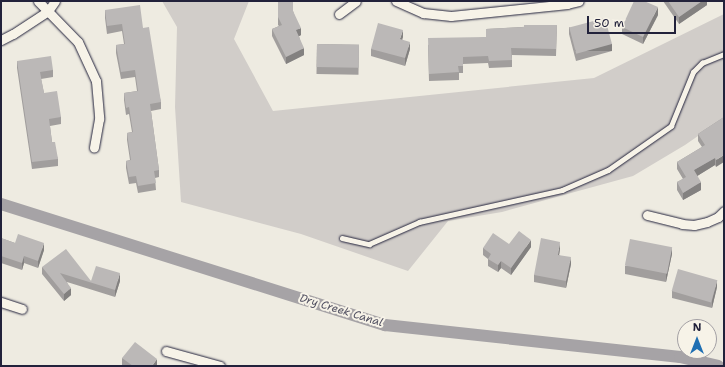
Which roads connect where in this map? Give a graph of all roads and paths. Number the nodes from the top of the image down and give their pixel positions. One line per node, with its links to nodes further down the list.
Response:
1 (38, 1): 6 (street)
2 (55, 1): 6 (street)
3 (356, 1): 7 (street)
4 (396, 1): 5 (street)
5 (579, 1)
6 (48, 11): 8 (street); 10 (street)
7 (339, 14)
8 (1, 40)
9 (724, 54): 13 (lane)
10 (94, 148)
11 (724, 212): 12 (street)
12 (647, 215)
13 (342, 238)
14 (1, 302): 15 (street)
15 (22, 309)
16 (166, 351): 17 (street)
17 (220, 366)

